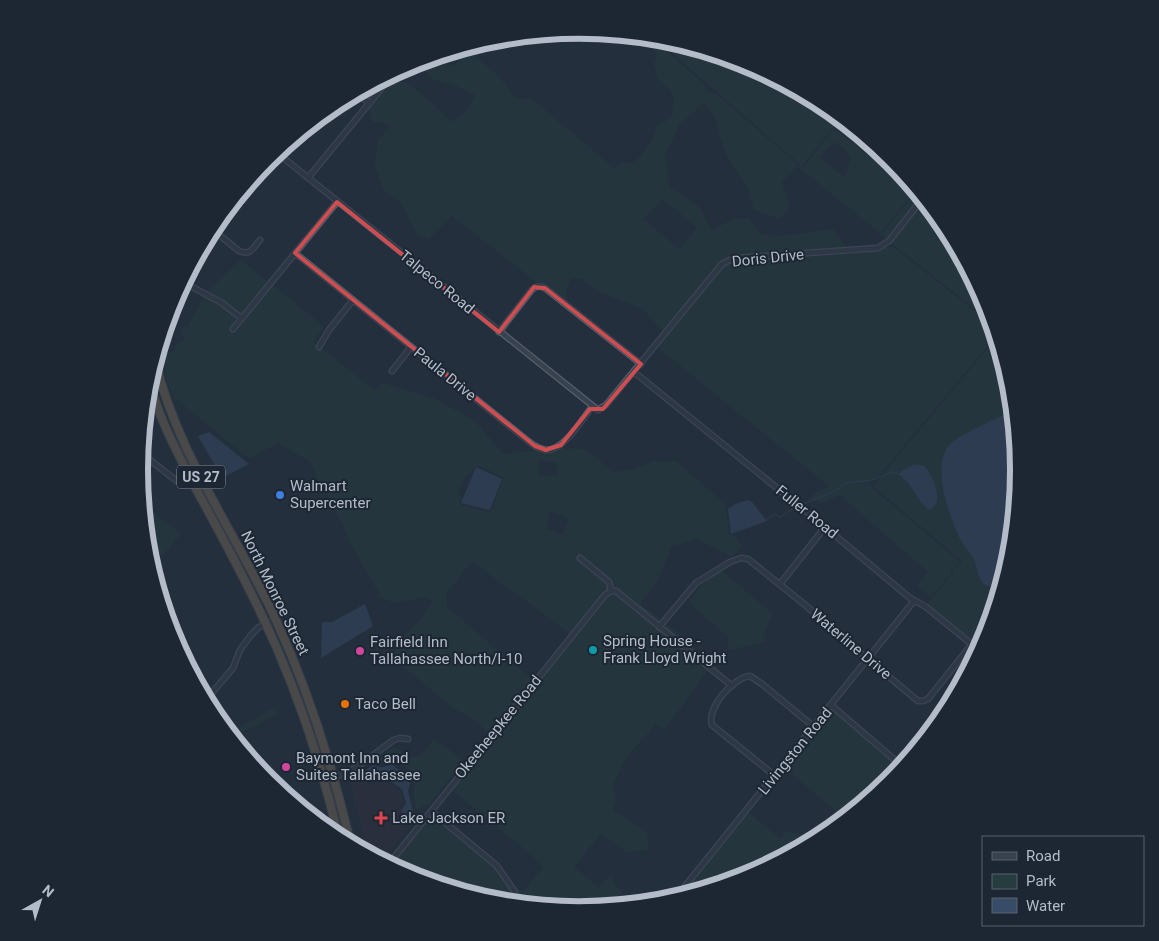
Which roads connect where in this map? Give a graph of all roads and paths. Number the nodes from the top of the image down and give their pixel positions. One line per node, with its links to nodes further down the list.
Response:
1 (383, 86): 3 (street)
2 (363, 98): 3 (street)
3 (369, 103): 5 (street)
4 (283, 157): 5 (street, Talpeco Road)
5 (308, 178): 6 (street, Talpeco Road)
6 (337, 202): 10 (street); 15 (street, Talpeco Road)
7 (918, 204): 18 (street, Doris Drive)
8 (219, 235): 9 (street)
9 (260, 240)
10 (295, 253): 12 (street, Paula Drive); 13 (street)
11 (190, 286): 13 (street)
12 (353, 300): 16 (street); 17 (street, Paula Drive)
13 (241, 318): 14 (street)
14 (233, 329)
15 (499, 332): 18 (street); 25 (street, Talpeco Road)
16 (319, 347)
17 (411, 347): 19 (street); 25 (street, Paula Drive)
18 (641, 364): 20 (street, Doris Drive)
19 (392, 371)
20 (634, 372): 26 (street, Doris Drive); 30 (street, Fuller Road)
21 (159, 375): 23 (highway, North Monroe Street / US 27)
22 (157, 383): 23 (street)
23 (161, 383): 29 (highway, North Monroe Street / US 27)
24 (154, 397): 28 (highway, North Monroe Street / US 27)
25 (592, 407): 26 (street, Talpeco Road)
26 (598, 410)
27 (148, 459): 28 (street)
28 (193, 483): 31 (highway, North Monroe Street / US 27)
29 (227, 527): 31 (highway); 36 (highway, North Monroe Street / US 27)
30 (825, 527): 33 (street); 35 (street, Fuller Road)
31 (219, 532): 37 (highway, North Monroe Street / US 27)
32 (580, 558): 34 (street)
33 (780, 584): 38 (street, Waterline Drive); 40 (street, Waterline Drive)
34 (611, 591): 38 (street); 52 (street, Okeeheepkee Road)
35 (914, 601): 39 (street, Fuller Road); 40 (street, Livingston Road)
36 (276, 620): 37 (street); 44 (highway, North Monroe Street / US 27)
37 (266, 624): 42 (street); 45 (highway, North Monroe Street / US 27)
38 (659, 627): 41 (street)
39 (972, 644): 40 (street, Waterline Drive)
40 (868, 660): 43 (street, Livingston Road)
41 (732, 686): 46 (street); 49 (street)
42 (211, 695)
43 (832, 706): 46 (street, Livingston Road); 48 (street)
44 (312, 710): 45 (highway); 51 (highway, North Monroe Street / US 27)
45 (303, 713): 50 (highway, North Monroe Street / US 27)
46 (814, 727): 49 (street, Livingston Road)
47 (408, 739): 51 (street)
48 (897, 762)
49 (775, 776): 56 (street, Livingston Road)
50 (324, 778): 51 (street); 53 (highway, North Monroe Street / US 27)
51 (334, 778): 54 (highway, North Monroe Street / US 27)
52 (431, 811): 55 (street, Okeeheepkee Road); 57 (street)
53 (337, 827)
54 (349, 835)
55 (392, 859)
56 (682, 890)
57 (515, 892)

